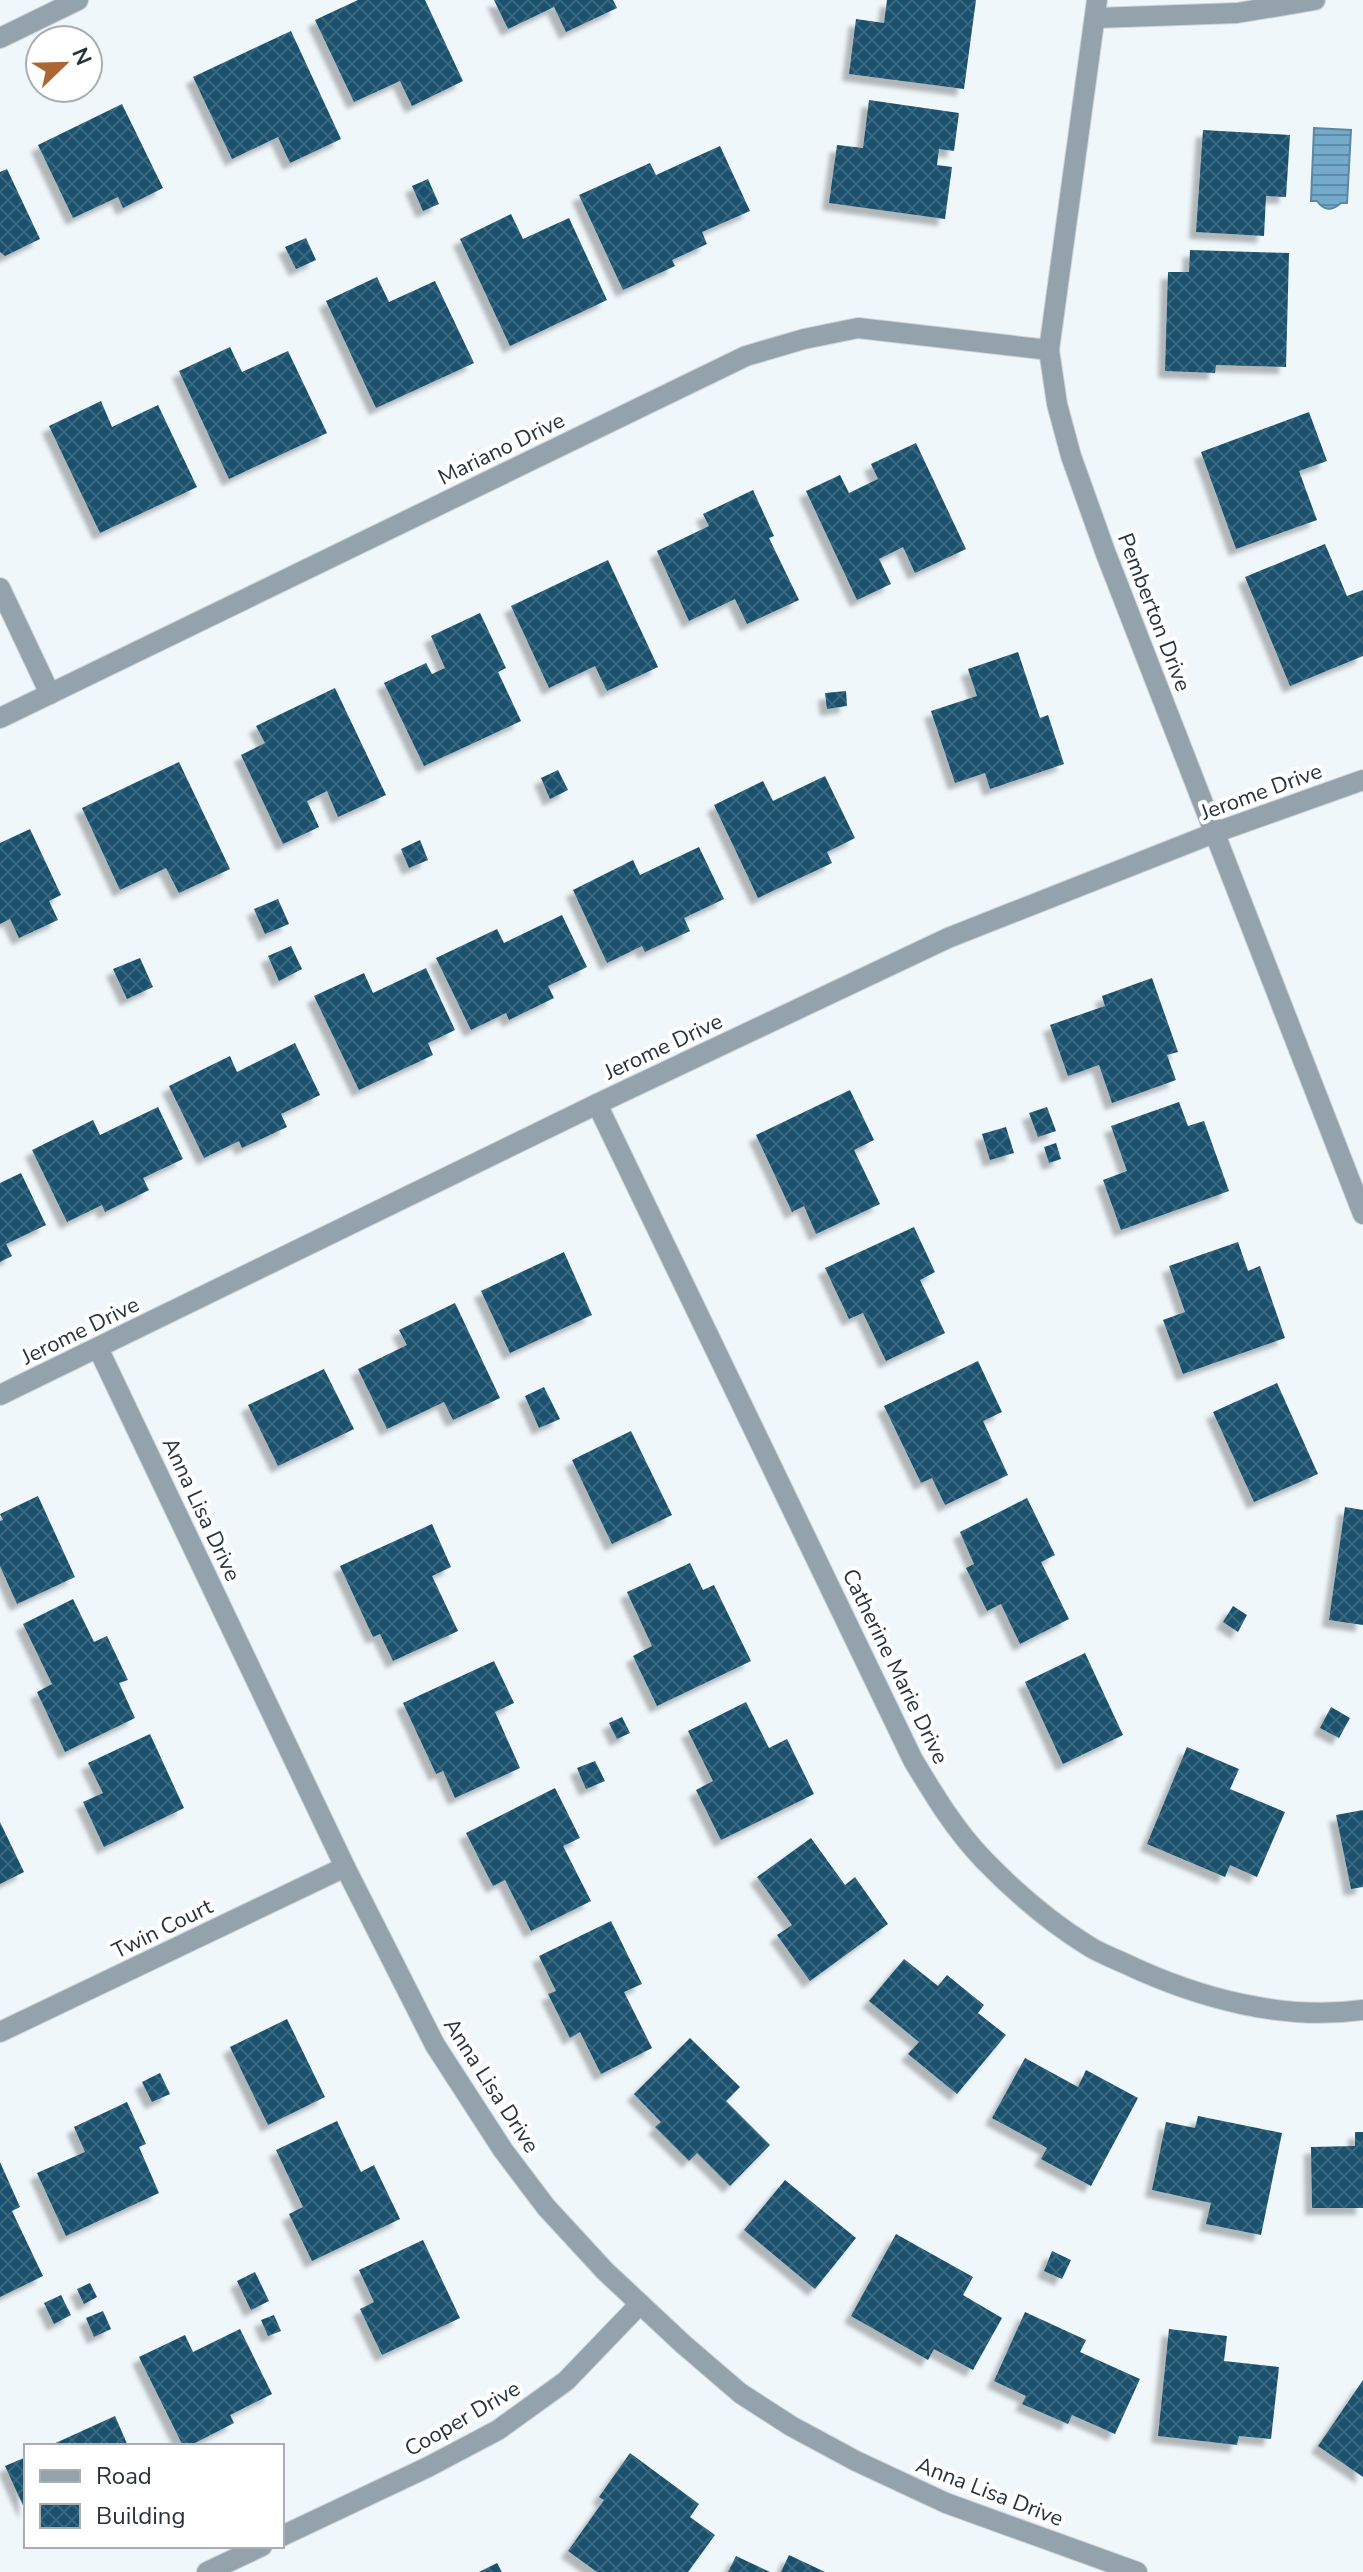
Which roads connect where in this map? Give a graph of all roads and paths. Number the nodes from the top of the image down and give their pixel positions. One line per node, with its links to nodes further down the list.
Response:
1 (78, 0): 4 (street)
2 (1315, 0): 3 (street)
3 (1096, 9): 5 (street, Pemberton Drive)
4 (0, 38)
5 (1049, 350): 7 (street, Mariano Drive); 10 (street, Pemberton Drive)
6 (0, 588): 7 (street)
7 (50, 694): 8 (street, Mariano Drive)
8 (0, 718)
9 (1363, 780): 10 (street, Jerome Drive)
10 (1214, 833): 11 (street, Jerome Drive); 12 (street, Pemberton Drive)
11 (597, 1104): 13 (street, Jerome Drive); 16 (street, Catherine Marie Drive)
12 (1363, 1214)
13 (98, 1348): 14 (street, Jerome Drive); 15 (street, Anna Lisa Drive)
14 (0, 1395)
15 (345, 1867): 17 (street, Twin Court); 18 (street, Anna Lisa Drive)
16 (1363, 2010)
17 (0, 2032)
18 (640, 2304): 19 (street, Cooper Drive); 22 (street, Anna Lisa Drive)
19 (284, 2535)
20 (258, 2548): 21 (street)
21 (207, 2572)
22 (1137, 2572)

